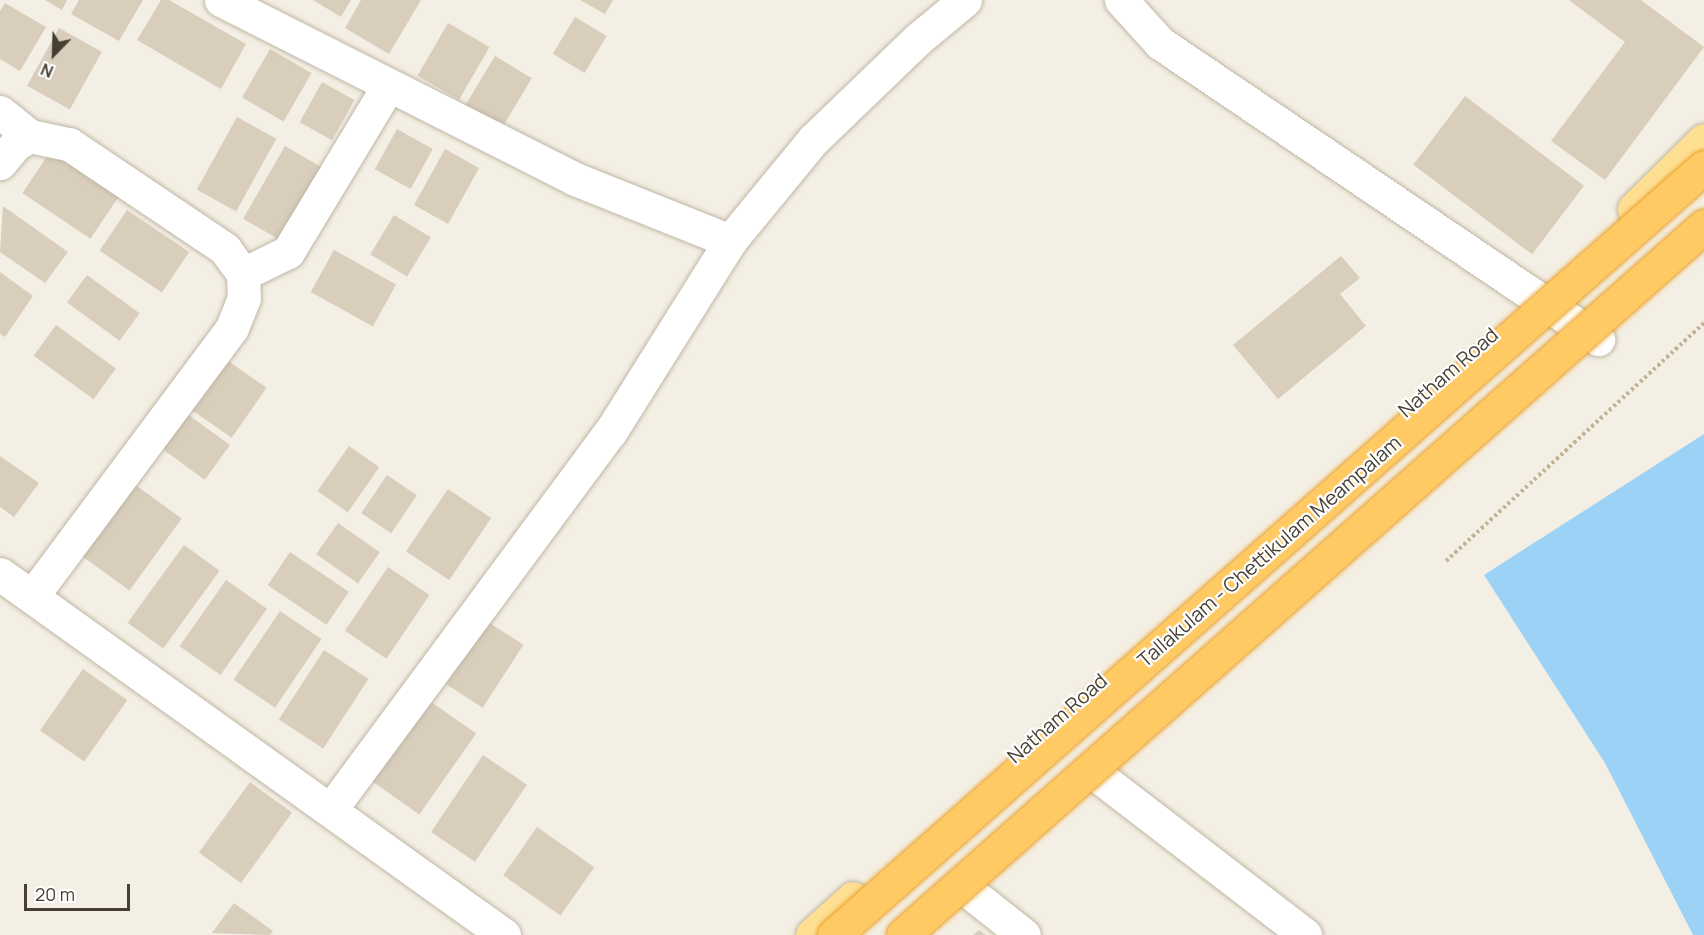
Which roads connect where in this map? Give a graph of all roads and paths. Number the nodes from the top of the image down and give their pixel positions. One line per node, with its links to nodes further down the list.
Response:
1 (222, 0): 4 (street)
2 (964, 0): 11 (street)
3 (1121, 0): 13 (street)
4 (388, 86): 11 (street); 12 (street)
5 (0, 112): 6 (street)
6 (30, 136): 8 (street); 12 (street)
7 (1704, 140): 13 (main road, Natham Road)
8 (0, 163)
9 (1704, 167): 24 (highway, Tallakulam - Chettikulam Meampalam, bridge)
10 (1703, 239): 15 (main road); 25 (highway, bridge)
11 (730, 241): 20 (street)
12 (243, 274): 18 (street)
13 (1535, 296): 15 (street); 23 (main road, Natham Road)
14 (1704, 323): 16 (path)
15 (1598, 339): 19 (main road)
16 (1446, 561)
17 (0, 574): 18 (street)
18 (32, 596): 20 (street)
19 (1102, 778): 21 (main road); 28 (street)
20 (331, 809): 22 (street)
21 (972, 894): 26 (main road); 27 (street)
22 (504, 935)
23 (812, 935)
24 (834, 935)
25 (903, 935)
26 (925, 935)
27 (1024, 935)
28 (1305, 935)

